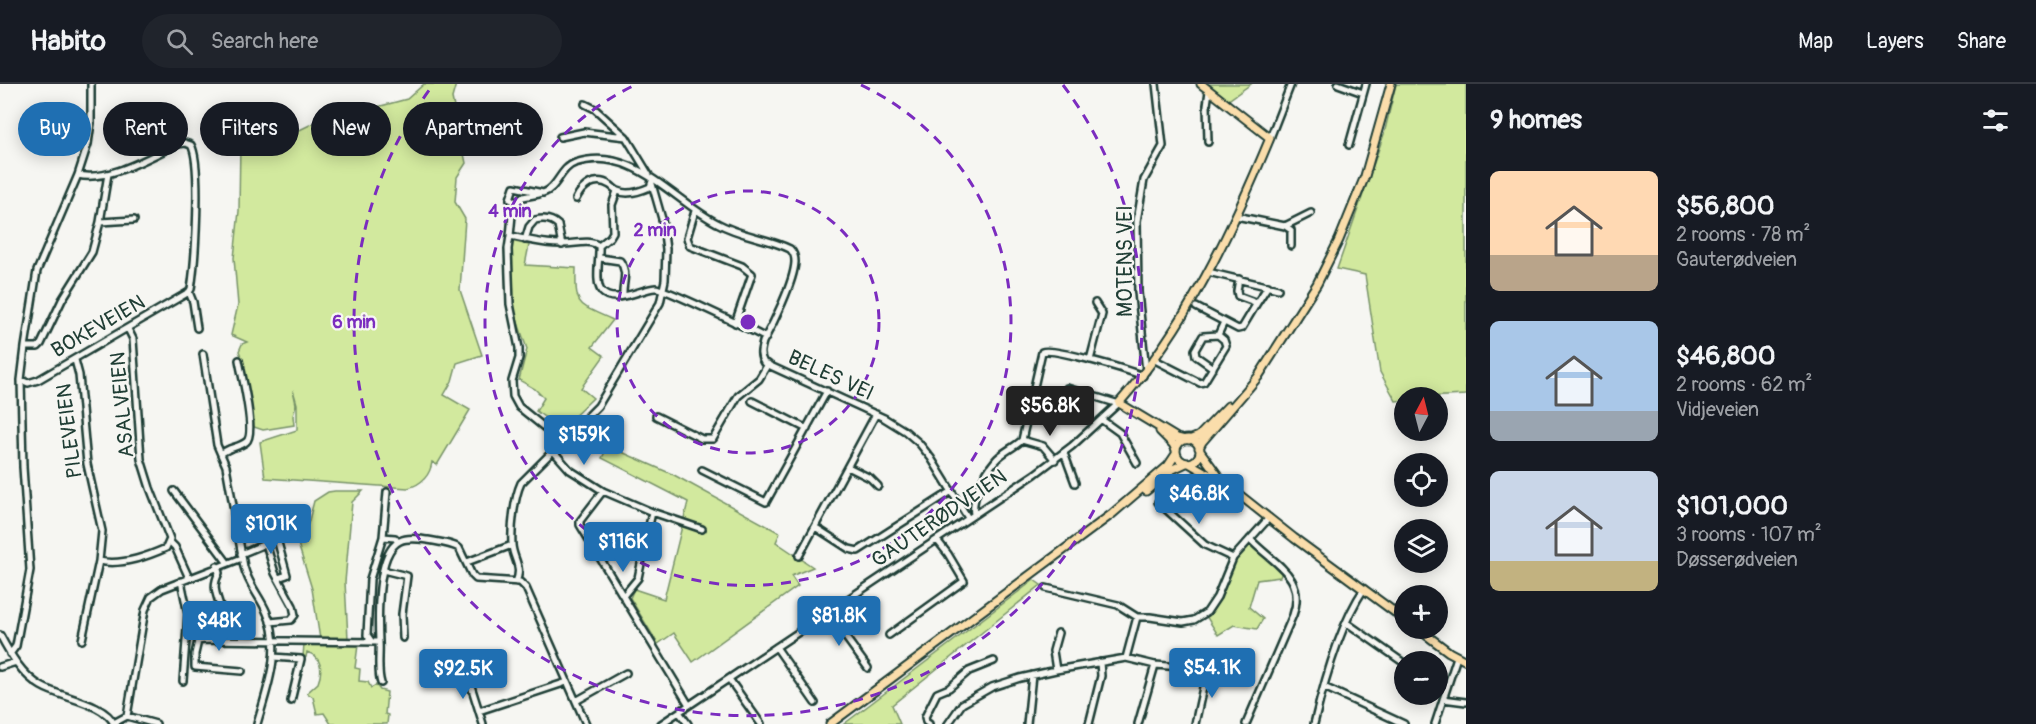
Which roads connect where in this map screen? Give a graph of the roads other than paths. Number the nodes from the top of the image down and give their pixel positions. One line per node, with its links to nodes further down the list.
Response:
1 (91, 84): 17 (street)
2 (1156, 84): 60 (street, MOTENS VEI)
3 (1201, 84): 8 (main road)
4 (1291, 84): 13 (street, GAUTERØDVEIEN)
5 (1338, 84): 9 (street)
6 (1366, 84): 9 (street)
7 (1391, 84): 57 (main road)
8 (1209, 91): 13 (main road); 14 (street)
9 (1363, 93): 15 (street)
10 (585, 104): 12 (street)
11 (560, 137): 12 (street)
12 (626, 137): 18 (street)
13 (1270, 138): 25 (main road, GAUTERØDVEIEN)
14 (1208, 142)
15 (1349, 145)
16 (108, 174): 17 (street); 27 (street); 40 (street)
17 (78, 175): 51 (street)
18 (651, 180): 19 (street); 20 (street, BELES VEI); 23 (street, BELES VEI); 39 (street)
19 (617, 191): 21 (street); 32 (street)
20 (540, 194): 22 (street, BELES VEI); 22 (street)
21 (576, 200)
22 (516, 202): 29 (street)
23 (695, 211): 46 (street); 50 (street, BELES VEI)
24 (1311, 213): 28 (street)
25 (1236, 216): 28 (street); 35 (main road, GAUTERØDVEIEN)
26 (134, 220): 27 (street)
27 (100, 222): 51 (street)
28 (1285, 226): 33 (street)
29 (512, 236): 30 (street); 73 (street)
30 (525, 240): 31 (street); 31 (street)
31 (562, 245): 32 (street)
32 (599, 246): 34 (street)
33 (1291, 246)
34 (600, 258): 41 (street); 41 (street)
35 (1208, 272): 36 (street); 56 (main road, GAUTERØDVEIEN)
36 (1239, 279): 37 (street); 43 (street)
37 (1268, 286): 38 (street); 43 (street)
38 (1278, 289)
39 (663, 290): 41 (street); 46 (street); 73 (street)
40 (189, 292): 47 (street, BOKEVEIEN); 48 (street)
41 (623, 296)
42 (1095, 303): 55 (street)
43 (1257, 303): 45 (street)
44 (1196, 307): 45 (street)
45 (1224, 322): 49 (street)
46 (735, 323): 50 (street)
47 (128, 328): 53 (street, BOKEVEIEN); 104 (street, ASALVEIEN)
48 (197, 328)
49 (1218, 335): 59 (street); 59 (street)
50 (765, 338): 58 (street, BELES VEI)
51 (25, 347): 61 (street)
52 (203, 354): 78 (street)
53 (75, 360): 61 (street, BOKEVEIEN); 111 (street, PILEVEIEN)
54 (239, 360): 78 (street)
55 (1090, 360): 60 (street); 71 (street)
56 (1155, 360): 59 (street); 60 (main road, GAUTERØDVEIEN)
57 (1266, 363): 72 (main road); 74 (main road)
58 (768, 364): 63 (street, BELES VEI); 67 (street)
59 (1214, 368)
60 (1144, 374): 65 (main road, GAUTERØDVEIEN)
61 (21, 380): 139 (street)
62 (1067, 388): 65 (street)
63 (827, 392): 66 (street, BELES VEI); 70 (street)
64 (752, 400): 70 (street)
65 (1119, 404): 68 (street, GAUTERØDVEIEN); 69 (main road)
66 (876, 414): 82 (street); 89 (street, BELES VEI)
67 (656, 416)
68 (1102, 420): 77 (street, GAUTERØDVEIEN); 81 (street)
69 (1149, 422): 72 (main road); 76 (main road)
70 (807, 429): 83 (street)
71 (1022, 440): 79 (street); 94 (street)
72 (1187, 440): 74 (main road); 76 (main road)
73 (559, 445): 75 (street)
74 (1199, 450): 80 (main road); 85 (main road)
75 (554, 452): 88 (street); 107 (street)
76 (1176, 452): 80 (main road); 92 (main road)
77 (1064, 453): 79 (street, GAUTERØDVEIEN); 84 (street)
78 (221, 454): 108 (street)
79 (1055, 460): 94 (street, GAUTERØDVEIEN)
80 (1188, 463): 85 (main road); 92 (main road)
81 (1137, 464)
82 (848, 467): 86 (street); 97 (street)
83 (702, 470)
84 (1075, 483)
85 (1227, 485): 96 (main road)
86 (878, 486)
87 (174, 491): 112 (street)
88 (603, 491): 93 (street); 122 (street)
89 (952, 491): 95 (street, BELES VEI); 97 (street)
90 (387, 492): 100 (street)
91 (1158, 502): 110 (street)
92 (1126, 504): 180 (main road)
93 (652, 513): 98 (street); 122 (street)
94 (974, 514): 95 (street, GAUTERØDVEIEN)
95 (968, 518): 103 (street, GAUTERØDVEIEN)
96 (1269, 518): 102 (street); 121 (main road)
97 (815, 526): 109 (street)
98 (702, 529)
99 (291, 533): 101 (street)
100 (382, 537): 105 (street); 136 (street)
101 (277, 539): 106 (street); 117 (street)
102 (1250, 539): 110 (street); 187 (street)
103 (937, 540): 124 (street, GAUTERØDVEIEN); 131 (street)
104 (170, 542): 111 (street); 116 (street, ASALVEIEN)
105 (398, 542): 113 (street); 115 (street)
106 (266, 544): 108 (street); 117 (street)
107 (512, 545): 113 (street); 119 (street)
108 (242, 556): 112 (street); 126 (street)
109 (800, 556)
110 (1233, 558): 125 (street)
111 (99, 561): 134 (street, PILEVEIEN)
112 (227, 562): 114 (street)
113 (467, 562): 119 (street)
114 (217, 566): 116 (street); 128 (street)
115 (384, 570): 132 (street); 137 (street)
116 (189, 578): 118 (street)
117 (278, 578): 126 (street)
118 (181, 581): 157 (street); 171 (street)
119 (516, 582): 158 (street)
120 (1046, 588): 125 (street)
121 (1364, 589): 123 (main road); 127 (street)
122 (624, 595): 167 (street)
123 (1394, 612)
124 (828, 613): 138 (street, GAUTERØDVEIEN); 150 (street)
125 (1137, 617): 143 (street)
126 (270, 622): 135 (street)
127 (1347, 623): 140 (street); 161 (street)
128 (219, 627)
129 (1058, 633): 152 (street)
130 (0, 635): 139 (street)
131 (889, 635)
132 (403, 638)
133 (1432, 639): 142 (main road)
134 (82, 640)
135 (273, 641): 136 (street); 141 (street); 153 (street)
136 (372, 642): 137 (street)
137 (379, 642): 159 (street)
138 (776, 647): 156 (street, GAUTERØDVEIEN); 166 (street)
139 (10, 654): 146 (street)
140 (1394, 656)
141 (273, 657): 163 (street); 174 (street)
142 (1457, 657): 145 (main road); 160 (street)
143 (1126, 658): 147 (street); 148 (street)
144 (994, 661): 181 (street)
145 (1466, 661)
146 (16, 662): 149 (street); 172 (street)
147 (1100, 662): 152 (street); 184 (street)
148 (1155, 665): 185 (street); 186 (street)
149 (0, 667)
150 (868, 668)
151 (466, 670): 169 (street)
152 (1056, 670): 155 (street)
153 (242, 671)
154 (626, 673): 164 (street)
155 (1032, 675): 182 (street); 183 (street)
156 (729, 679): 167 (street, GAUTERØDVEIEN); 179 (street)
157 (183, 681)
158 (567, 682): 164 (street); 169 (street)
159 (381, 683)
160 (1448, 683)
161 (1324, 687): 188 (street); 189 (street)
162 (1448, 700): 165 (street)
163 (291, 701)
164 (576, 701): 176 (street)
165 (1466, 702)
166 (815, 703)
167 (690, 705): 170 (street, GAUTERØDVEIEN)
168 (1441, 705): 190 (street)
169 (479, 711): 175 (street)
170 (679, 712): 177 (street, GAUTERØDVEIEN); 178 (street)
171 (127, 716): 172 (street); 173 (street)
172 (114, 724)
173 (156, 724)
174 (257, 724)
175 (483, 724)
176 (586, 724)
177 (661, 724)
178 (688, 724)
179 (761, 724)
180 (830, 724)
181 (929, 724)
182 (948, 724)
183 (1027, 724)
184 (1089, 724)
185 (1138, 724)
186 (1195, 724)
187 (1246, 724)
188 (1314, 724)
189 (1404, 724)
190 (1435, 724)

